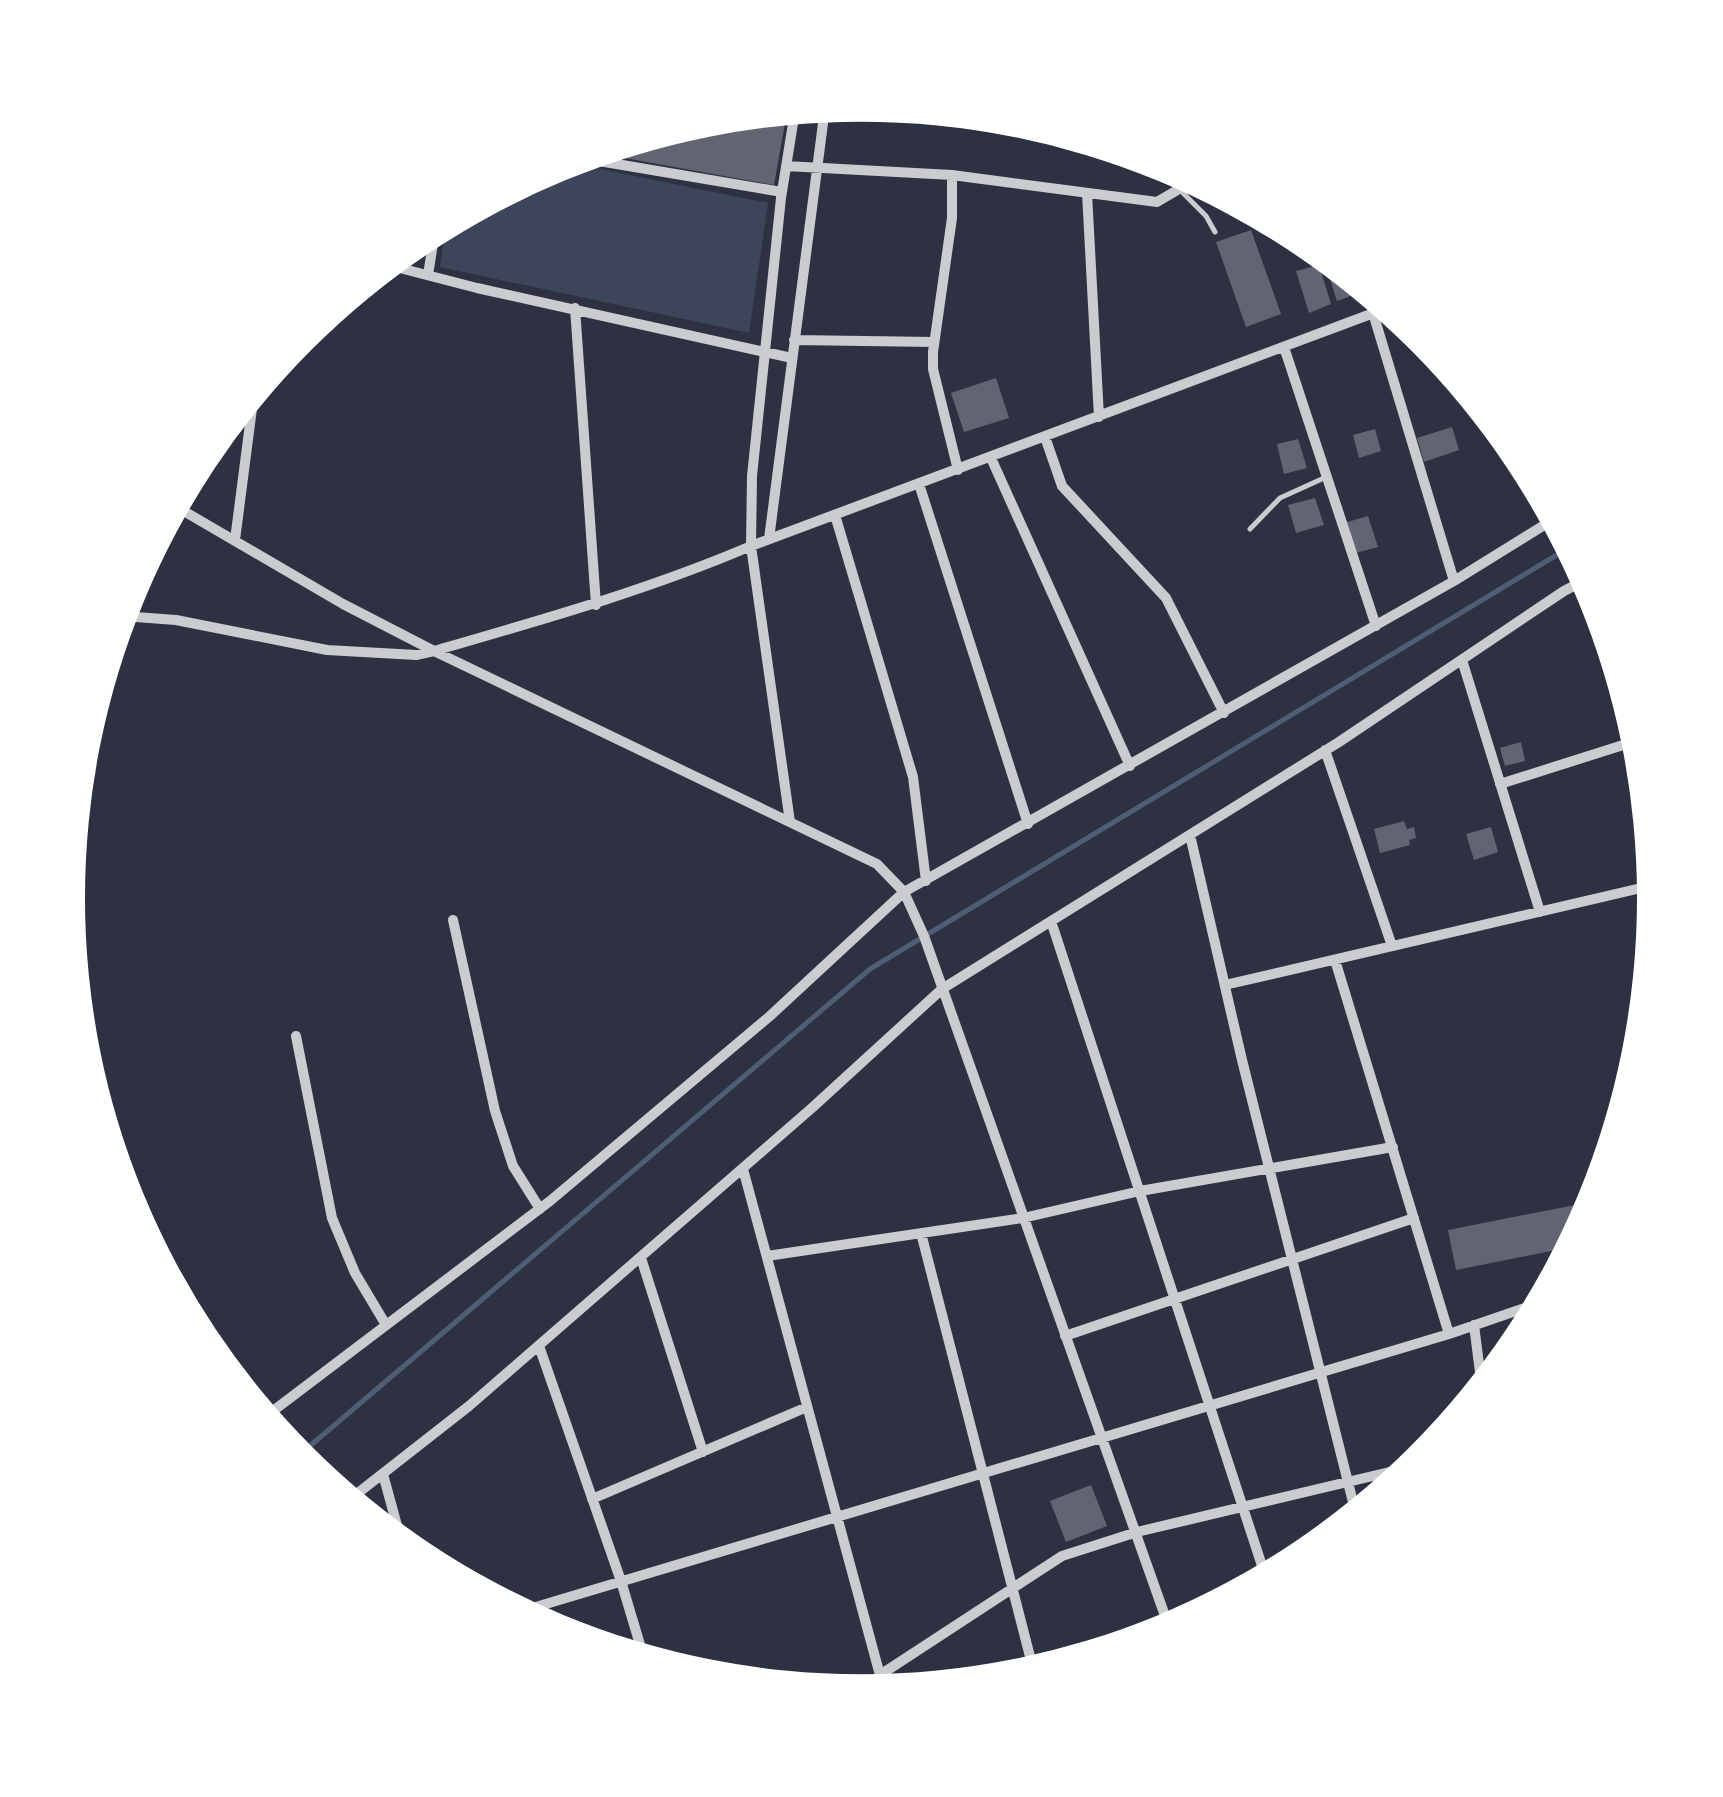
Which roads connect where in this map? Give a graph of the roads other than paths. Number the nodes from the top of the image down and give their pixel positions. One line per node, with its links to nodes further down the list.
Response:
1 (822, 124): 5 (street)
2 (793, 126): 4 (street)
3 (612, 163): 9 (street)
4 (786, 166): 5 (street); 9 (street)
5 (815, 168): 6 (street); 18 (street)
6 (952, 176): 10 (street); 20 (street)
7 (1178, 190): 10 (street)
8 (1181, 191): 11 (lane)
9 (782, 192): 21 (street)
10 (1087, 193): 23 (street)
11 (1215, 232)
12 (432, 252): 14 (street)
13 (407, 269): 14 (street)
14 (428, 275): 15 (street)
15 (575, 308): 21 (street); 39 (street)
16 (1371, 314): 19 (street)
17 (1374, 316): 37 (street)
18 (794, 340): 20 (street); 22 (street)
19 (1284, 346): 23 (street); 28 (street)
20 (933, 347): 27 (street)
21 (765, 353): 22 (street); 36 (street)
22 (792, 358): 34 (street)
23 (1099, 416): 25 (street)
24 (251, 419): 35 (street)
25 (1044, 437): 26 (street); 44 (street)
26 (991, 458): 27 (street); 47 (street)
27 (958, 470): 29 (street)
28 (1326, 476): 33 (lane); 41 (street)
29 (919, 484): 31 (street); 50 (street)
30 (187, 513): 35 (street)
31 (836, 515): 34 (street); 52 (street)
32 (1543, 526): 37 (street)
33 (1250, 529)
34 (769, 539): 36 (street)
35 (235, 540): 42 (street)
36 (751, 546): 39 (street); 49 (street)
37 (1454, 581): 41 (street)
38 (1573, 587): 43 (street)
39 (596, 605): 42 (street)
40 (138, 617): 42 (street)
41 (1376, 626): 44 (street)
42 (434, 651): 49 (street)
43 (1462, 660): 46 (street); 48 (street)
44 (1224, 713): 47 (street)
45 (1623, 745): 48 (street)
46 (1326, 750): 51 (street); 58 (street)
47 (1130, 766): 50 (street)
48 (1500, 784): 55 (street)
49 (790, 822): 54 (street)
50 (1028, 824): 52 (street)
51 (1190, 835): 57 (street); 60 (street)
52 (926, 881): 54 (street)
53 (1638, 889): 55 (street)
54 (904, 892): 61 (street); 67 (street)
55 (1540, 912): 58 (street)
56 (453, 920): 67 (street)
57 (1051, 921): 61 (street); 66 (street)
58 (1392, 946): 59 (street)
59 (1335, 960): 60 (street); 63 (street)
60 (1225, 985): 65 (street)
61 (942, 989): 64 (street); 68 (street)
62 (296, 1036): 76 (street)
63 (1392, 1147): 65 (street); 69 (street)
64 (743, 1168): 71 (street); 72 (street)
65 (1270, 1168): 66 (street); 73 (street)
66 (1140, 1191): 68 (street); 74 (street)
67 (540, 1208): 76 (street)
68 (1023, 1218): 70 (street); 79 (street)
69 (1414, 1218): 73 (street); 78 (street)
70 (921, 1233): 71 (street); 88 (street)
71 (766, 1256): 84 (street)
72 (641, 1258): 80 (street); 87 (street)
73 (1292, 1259): 74 (street); 82 (street)
74 (1175, 1298): 79 (street); 83 (street)
75 (1520, 1310): 77 (street)
76 (386, 1325): 85 (street)
77 (1474, 1326): 78 (street); 81 (street)
78 (1448, 1334): 82 (street)
79 (1065, 1336): 86 (street)
80 (538, 1346): 89 (street); 93 (street)
81 (1480, 1369)
82 (1320, 1372): 83 (street); 91 (street)
83 (1210, 1404): 86 (street); 95 (street)
84 (807, 1407): 87 (street); 96 (street)
85 (277, 1408)
86 (1101, 1437): 88 (street); 98 (street)
87 (703, 1452): 93 (street)
88 (983, 1472): 96 (street); 101 (street)
89 (383, 1474): 92 (street); 97 (street)
90 (1382, 1474): 91 (street)
91 (1347, 1482): 94 (street); 95 (street)
92 (361, 1491)
93 (592, 1499): 100 (street)
94 (1352, 1500)
95 (1242, 1507): 98 (street); 99 (street)
96 (837, 1517): 100 (street); 106 (street)
97 (395, 1519)
98 (1136, 1532): 101 (street); 103 (street)
99 (1261, 1564)
100 (621, 1581): 102 (street); 104 (street)
101 (1012, 1589): 105 (street); 107 (street)
102 (541, 1606)
103 (1164, 1614)
104 (639, 1642)
105 (1030, 1656)
106 (880, 1674)
107 (883, 1674)

